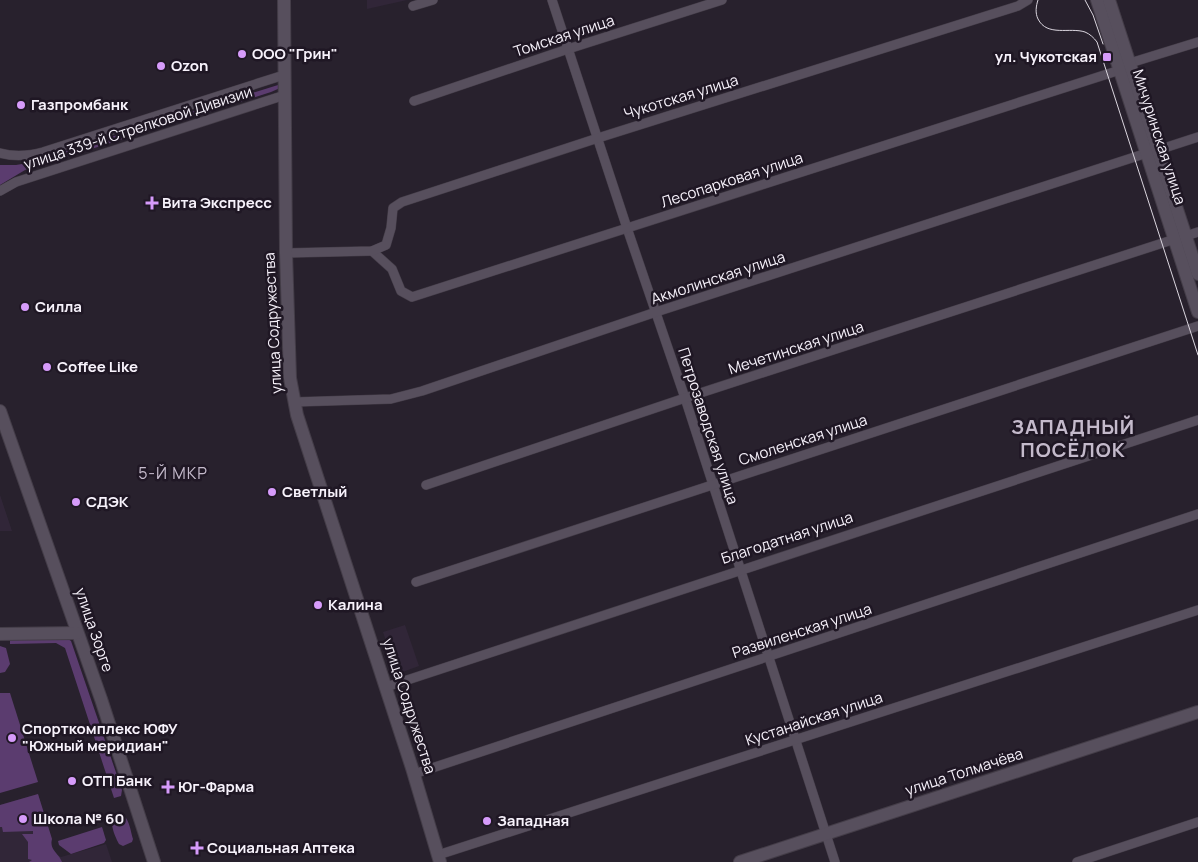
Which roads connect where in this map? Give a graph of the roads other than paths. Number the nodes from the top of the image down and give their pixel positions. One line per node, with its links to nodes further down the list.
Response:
1 (284, 0): 12 (street, улица Содружества)
2 (433, 0): 8 (street)
3 (552, 0): 10 (street, Петрозаводская улица)
4 (722, 0): 10 (street, Томская улица)
5 (1028, 0): 16 (street, Чукотская улица)
6 (1097, 0): 11 (street, Мичуринская улица)
7 (1108, 0): 11 (street, Мичуринская улица)
8 (413, 6)
9 (1198, 42): 11 (street, Лесопарковая улица)
10 (568, 49): 14 (street, Томская улица); 16 (street, Петрозаводская улица)
11 (1125, 67): 17 (street, Мичуринская улица); 20 (street, Лесопарковая улица)
12 (284, 75): 13 (street, улица Содружества); 18 (street, улица 339-й Стрелковой Дивизии)
13 (285, 95): 19 (street, улица 339-й Стрелковой Дивизии); 24 (street, улица Содружества)
14 (414, 100)
15 (1198, 137): 17 (street, Акмолинская улица)
16 (598, 138): 20 (street, Петрозаводская улица); 23 (street, Чукотская улица)
17 (1153, 152): 22 (street, Мичуринская улица); 26 (street, Акмолинская улица)
18 (0, 153)
19 (0, 190)
20 (627, 228): 23 (street, Лесопарковая улица); 26 (street, Петрозаводская улица)
21 (1198, 232): 22 (street, Мечетинская улица)
22 (1180, 237): 25 (street, Мичуринская улица); 27 (street, Мичуринская улица); 29 (street, Мечетинская улица)
23 (372, 251): 24 (street)
24 (286, 253): 30 (street, улица Содружества)
25 (1198, 274)
26 (656, 312): 29 (street, Петрозаводская улица); 30 (street, Акмолинская улица)
27 (1198, 312)
28 (1198, 326): 33 (street, Смоленская улица)
29 (685, 398): 33 (street, Петрозаводская улица); 34 (street, Мечетинская улица)
30 (294, 402): 42 (street, улица Содружества)
31 (0, 411): 39 (street, улица Зорге)
32 (1198, 420): 36 (street, Благодатная улица)
33 (713, 484): 36 (street, Петрозаводская улица); 37 (street, Смоленская улица)
34 (426, 485)
35 (1198, 514): 41 (street, Развиленская улица)
36 (740, 570): 41 (street, Петрозаводская улица); 42 (street, Благодатная улица)
37 (416, 582)
38 (1198, 610): 44 (street, Кустанайская улица)
39 (77, 633): 40 (street); 49 (street, улица Зорге)
40 (0, 634)
41 (768, 656): 44 (street, Петрозаводская улица); 45 (street, Развиленская улица)
42 (386, 687): 45 (street, улица Содружества)
43 (1198, 712): 47 (street, улица Толмачёва)
44 (796, 740): 47 (street, Петрозаводская улица); 48 (street, Кустанайская улица)
45 (414, 774): 48 (street, улица Содружества)
46 (1198, 822): 52 (street)
47 (826, 834): 50 (street, улица Толмачёва); 51 (street, Петрозаводская улица)
48 (440, 860)
49 (154, 862)
50 (740, 862)
51 (835, 862)
52 (1077, 862)

